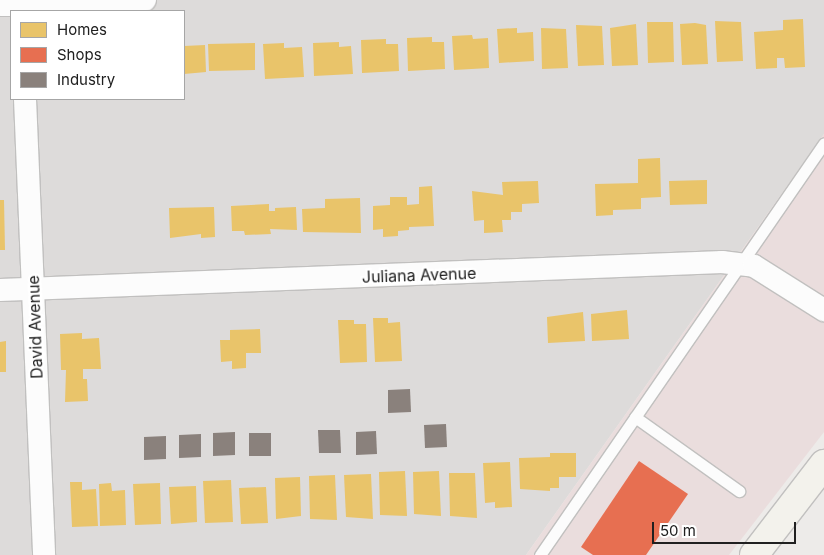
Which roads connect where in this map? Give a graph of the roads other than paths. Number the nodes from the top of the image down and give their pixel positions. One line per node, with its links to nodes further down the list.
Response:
1 (146, 0): 2 (street)
2 (16, 5)
3 (25, 100): 7 (street, David Avenue)
4 (824, 144): 5 (lane)
5 (742, 262): 7 (street, Juliana Avenue); 8 (street, Juliana Avenue); 9 (lane)
6 (0, 290): 7 (street, Juliana Avenue)
7 (33, 290): 12 (street, David Avenue)
8 (824, 310)
9 (635, 417): 11 (lane); 13 (lane)
10 (824, 464): 14 (street)
11 (739, 491)
12 (44, 555)
13 (540, 555)
14 (754, 555)

